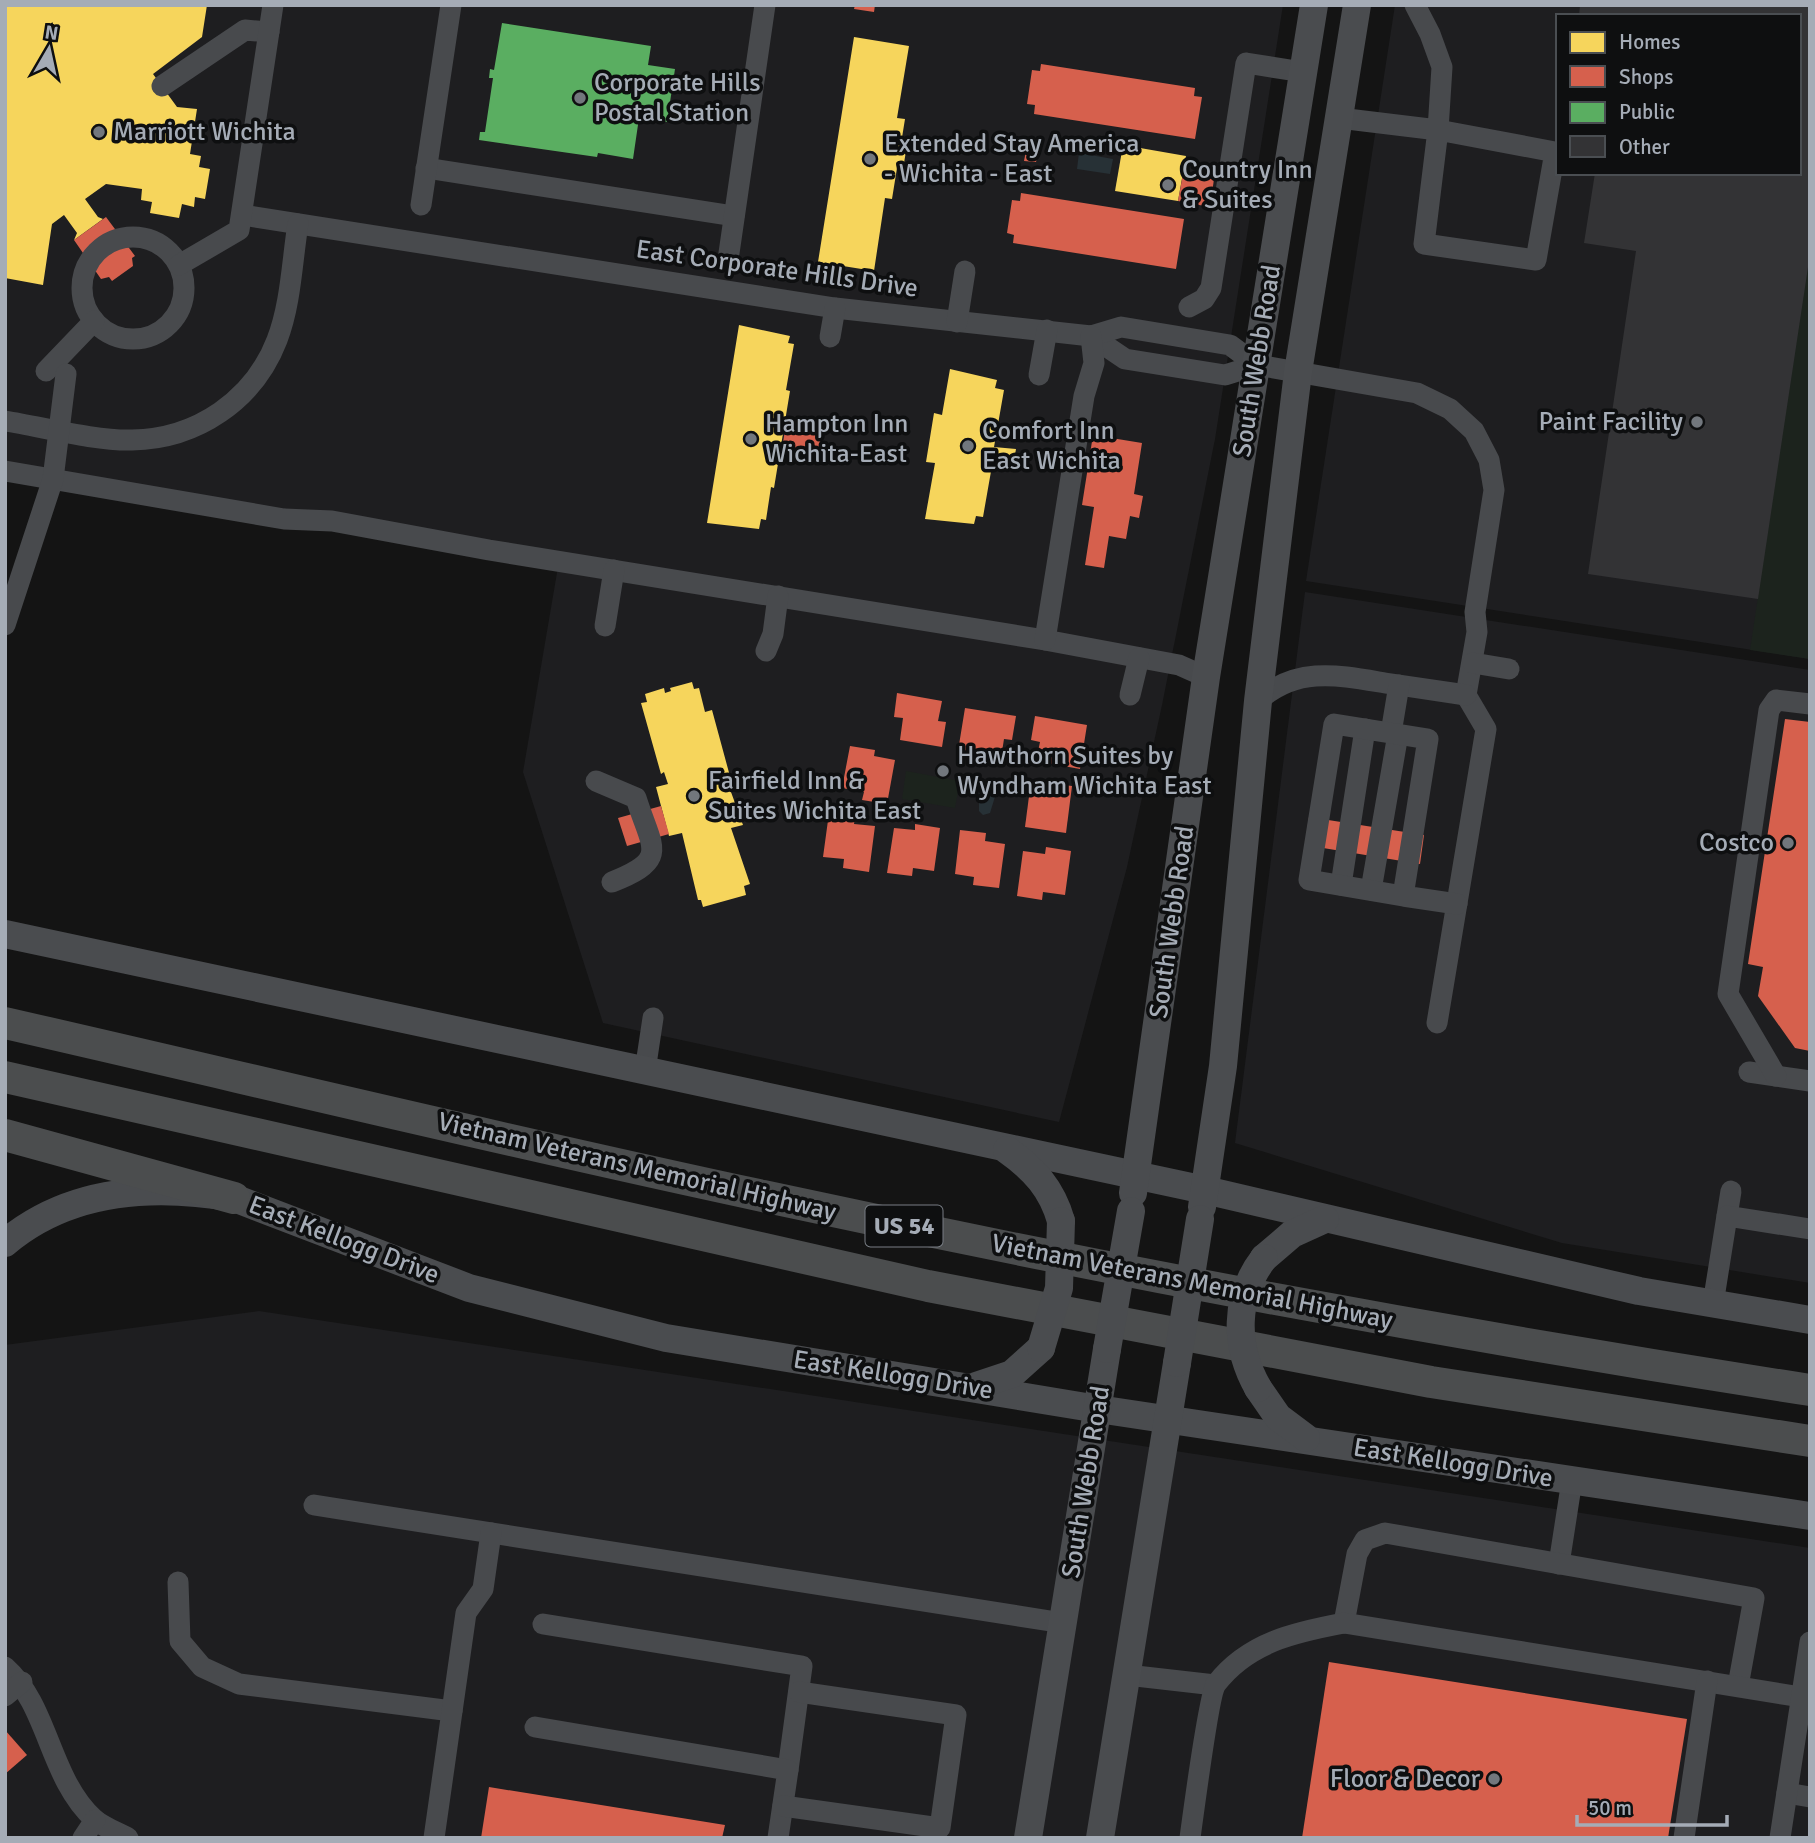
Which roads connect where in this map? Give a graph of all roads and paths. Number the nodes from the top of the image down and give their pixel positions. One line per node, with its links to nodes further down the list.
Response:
1 (273, 5): 7 (street)
2 (451, 5): 12 (street)
3 (765, 5): 15 (street)
4 (1314, 5): 8 (main road, South Webb Road)
5 (1357, 5): 10 (main road, South Webb Road)
6 (1415, 5): 11 (street)
7 (269, 32): 9 (street); 14 (street)
8 (1303, 72): 20 (street); 27 (main road, South Webb Road)
9 (162, 86)
10 (1339, 118): 11 (street); 28 (main road, South Webb Road)
11 (1438, 130): 11 (street)
12 (426, 168): 13 (street); 15 (street)
13 (421, 205)
14 (242, 215): 16 (street, East Corporate Hills Drive); 18 (street)
15 (734, 216): 17 (street)
16 (298, 224): 21 (street, East Corporate Hills Drive); 31 (street)
17 (729, 253)
18 (179, 264): 22 (street); 22 (street)
19 (965, 271): 23 (street)
20 (1189, 307)
21 (835, 308): 23 (street, East Corporate Hills Drive); 26 (street)
22 (94, 321): 31 (street)
23 (957, 322): 24 (street, East Corporate Hills Drive)
24 (1047, 330): 25 (street, East Corporate Hills Drive); 29 (street)
25 (1091, 336): 27 (street); 27 (street, East Corporate Hills Drive); 38 (street)
26 (830, 337)
27 (1257, 365): 28 (street, East Corporate Hills Drive); 43 (main road, South Webb Road)
28 (1298, 372): 41 (street, East Corporate Hills Drive); 47 (main road, South Webb Road)
29 (1039, 375)
30 (5, 421): 31 (street)
31 (58, 429): 33 (street)
32 (5, 471): 33 (street)
33 (53, 479): 34 (street); 36 (street)
34 (614, 570): 35 (street); 37 (street)
35 (778, 596): 38 (street); 39 (street)
36 (5, 625)
37 (605, 626)
38 (1045, 640): 40 (street)
39 (766, 651)
40 (1139, 658): 43 (street); 45 (street)
41 (1473, 663): 42 (street); 46 (street, East Corporate Hills Drive)
42 (1509, 669)
43 (1206, 677): 68 (main road, South Webb Road)
44 (1390, 684): 46 (street); 47 (street); 50 (street)
45 (1130, 695)
46 (1465, 695): 56 (street)
47 (1258, 701): 69 (main road, South Webb Road)
48 (1810, 704): 63 (street)
49 (1365, 729): 50 (street); 53 (street); 53 (street)
50 (1394, 734): 54 (street); 55 (street)
51 (596, 780): 52 (street)
52 (612, 882)
53 (1341, 885): 54 (street)
54 (1371, 890): 55 (street)
55 (1403, 896): 56 (street)
56 (1457, 904): 60 (street)
57 (5, 934): 61 (main road)
58 (653, 1018): 61 (street)
59 (5, 1023): 79 (highway, Vietnam Veterans Memorial Highway / US 54)
60 (1437, 1023)
61 (645, 1071): 67 (main road)
62 (1749, 1072): 63 (street)
63 (1776, 1076): 65 (street)
64 (5, 1077): 83 (highway, Vietnam Veterans Memorial Highway / US 54)
65 (1810, 1081)
66 (5, 1135): 71 (highway)
67 (1003, 1147): 68 (main road); 78 (main road, bridge)
68 (1136, 1176): 69 (main road); 80 (main road, South Webb Road, bridge)
69 (1205, 1190): 73 (main road); 81 (main road, South Webb Road, bridge)
70 (1731, 1191): 72 (street)
71 (234, 1198): 75 (main road, East Kellogg Drive); 78 (main road, East Kellogg Drive)
72 (1727, 1216): 74 (street); 76 (street)
73 (1325, 1219): 76 (main road); 82 (main road, bridge)
74 (1810, 1229)
75 (5, 1243)
76 (1713, 1304): 77 (main road)
77 (1810, 1320)
78 (966, 1387): 80 (main road, East Kellogg Drive)
79 (1810, 1390)
80 (1098, 1409): 81 (main road, East Kellogg Drive); 90 (main road, South Webb Road)
81 (1168, 1419): 82 (main road, East Kellogg Drive); 95 (main road, South Webb Road)
82 (1310, 1441): 84 (main road, East Kellogg Drive)
83 (1810, 1441)
84 (1572, 1480): 86 (main road, East Kellogg Drive); 88 (street)
85 (314, 1505): 87 (street)
86 (1810, 1516)
87 (491, 1533): 90 (street); 103 (street)
88 (1559, 1564): 91 (street); 99 (street)
89 (178, 1582): 103 (street)
90 (1063, 1623): 114 (main road, South Webb Road)
91 (1345, 1623): 96 (street); 98 (street)
92 (543, 1624): 100 (street)
93 (1810, 1642): 102 (street)
94 (5, 1667): 97 (street)
95 (1127, 1675): 98 (street); 115 (main road, South Webb Road)
96 (1707, 1681): 99 (street); 117 (street)
97 (22, 1682): 101 (street); 109 (street)
98 (1215, 1685): 116 (street)
99 (1738, 1686): 102 (street)
100 (799, 1692): 105 (street); 108 (street)
101 (5, 1696)
102 (1801, 1697): 106 (street)
103 (452, 1711): 112 (street)
104 (535, 1727): 105 (street)
105 (788, 1770): 108 (street)
106 (1787, 1793): 107 (street); 118 (street)
107 (1810, 1797)
108 (783, 1805): 113 (street)
109 (95, 1820): 110 (street); 111 (street)
110 (83, 1838)
111 (128, 1838)
112 (434, 1838)
113 (778, 1838)
114 (1028, 1838)
115 (1100, 1838)
116 (1190, 1838)
117 (1684, 1838)
118 (1780, 1838)

